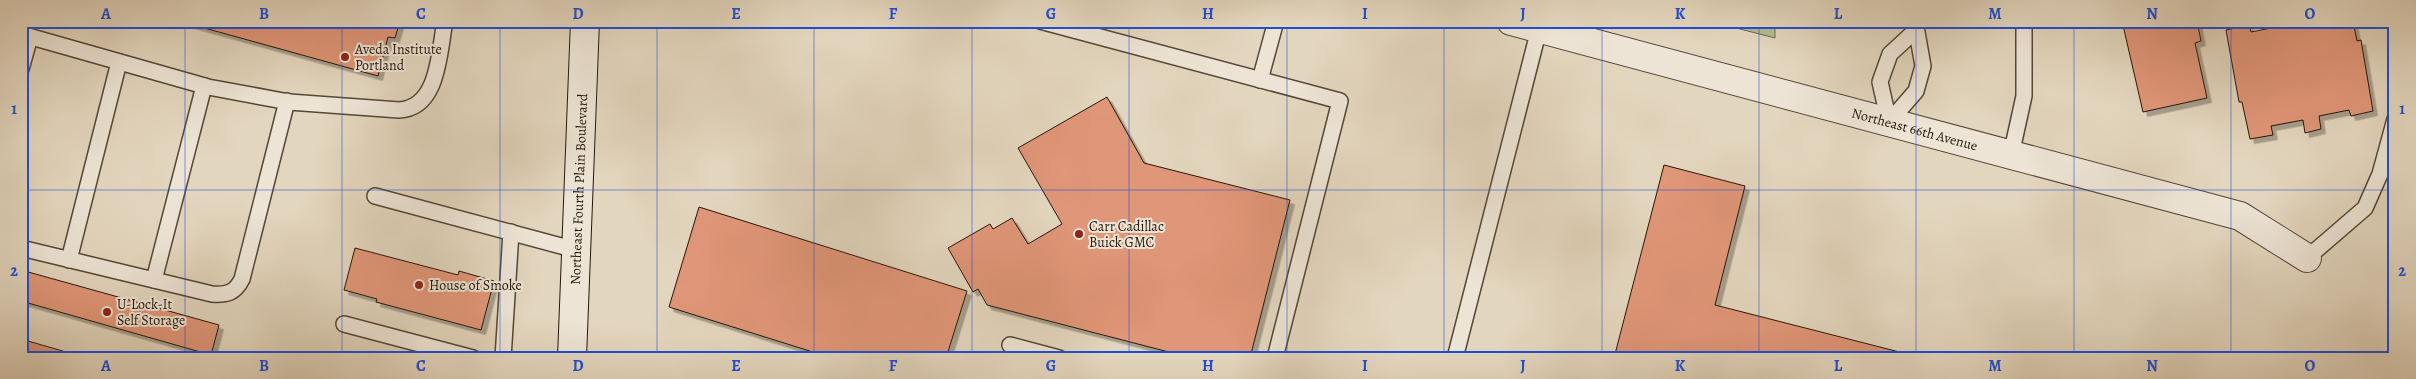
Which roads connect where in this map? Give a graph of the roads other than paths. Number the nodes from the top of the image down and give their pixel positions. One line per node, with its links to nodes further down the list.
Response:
1 (445, 21): 14 (lane)
2 (585, 21): 21 (street, Northeast Fourth Plain Boulevard)
3 (1040, 21): 12 (lane)
4 (1276, 21): 12 (lane)
5 (1511, 21): 8 (street, Northeast 66th Avenue)
6 (2024, 21): 17 (lane)
7 (1915, 26): 16 (lane); 16 (lane)
8 (1539, 29): 16 (street, Northeast 66th Avenue); 32 (lane)
9 (26, 36): 10 (lane); 11 (lane)
10 (119, 62): 13 (lane); 23 (lane)
11 (21, 69)
12 (1260, 80): 31 (lane)
13 (204, 86): 14 (lane); 24 (lane)
14 (286, 102): 24 (lane)
15 (2395, 119): 22 (lane)
16 (1889, 122): 17 (street, Northeast 66th Avenue)
17 (2011, 155): 22 (street, Northeast 66th Avenue)
18 (376, 196): 19 (lane)
19 (511, 232): 21 (lane); 28 (lane)
20 (21, 248): 23 (lane)
21 (576, 250): 29 (street, Northeast Fourth Plain Boulevard)
22 (2307, 258)
23 (70, 260): 24 (lane)
24 (154, 280)
25 (344, 324): 27 (lane)
26 (1010, 345): 30 (lane)
27 (473, 358)
28 (503, 358)
29 (572, 358)
30 (1060, 358)
31 (1275, 358)
32 (1455, 358)

